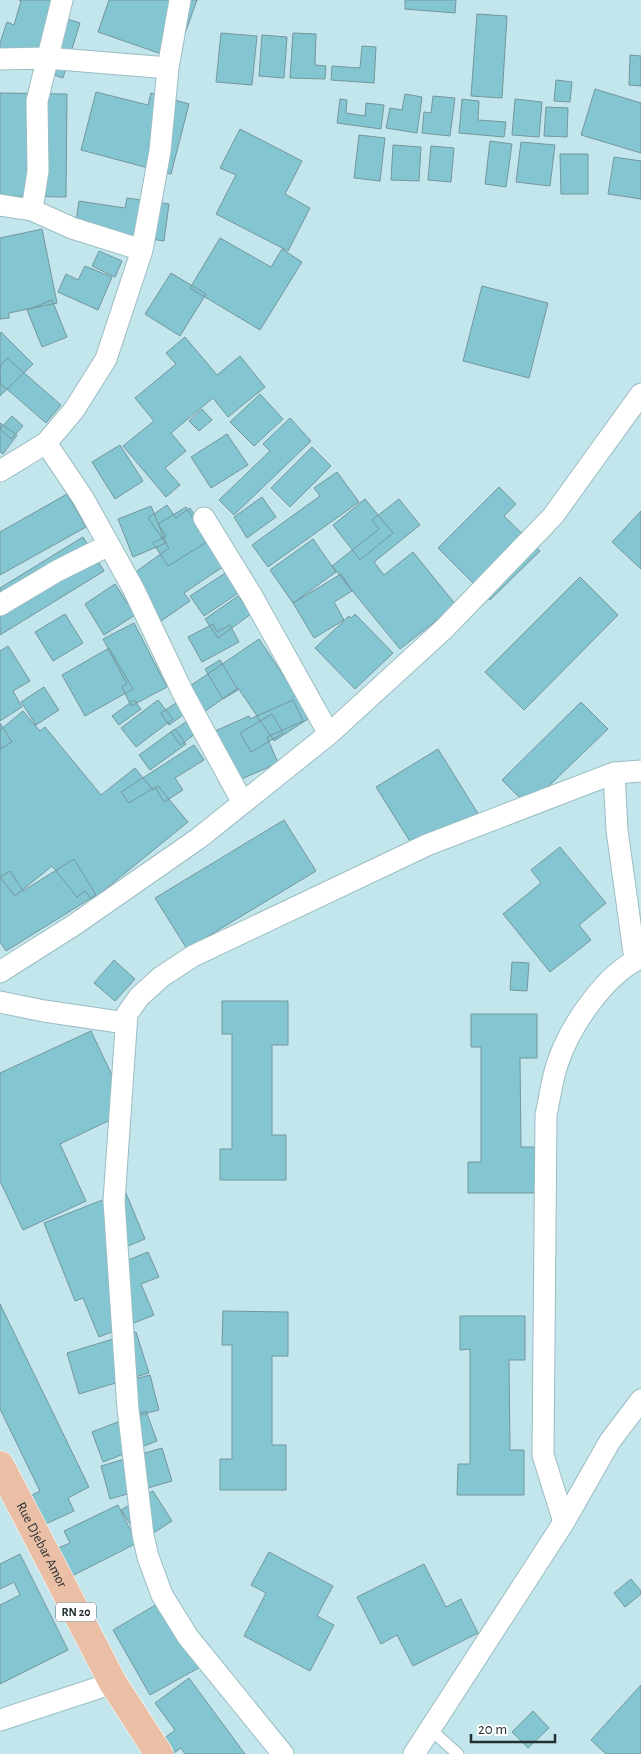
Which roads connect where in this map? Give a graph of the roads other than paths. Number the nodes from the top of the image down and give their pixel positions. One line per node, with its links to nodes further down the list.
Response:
1 (62, 0): 3 (street)
2 (180, 0): 5 (street)
3 (46, 58): 4 (street); 5 (street); 7 (street)
4 (0, 59)
5 (168, 68): 8 (street)
6 (0, 205): 7 (street)
7 (32, 210): 8 (street)
8 (142, 250): 11 (street)
9 (641, 394): 10 (street)
10 (634, 417): 16 (street)
11 (46, 444): 12 (street); 14 (street)
12 (0, 471)
13 (204, 518): 16 (street)
14 (109, 545): 15 (street); 19 (street)
15 (0, 604)
16 (329, 734): 19 (street)
17 (641, 771): 18 (street)
18 (614, 773): 20 (street); 23 (street)
19 (243, 803): 21 (street)
20 (638, 959): 26 (street)
21 (0, 972)
22 (0, 1002): 23 (street)
23 (126, 1023): 31 (street)
24 (641, 1400): 26 (street)
25 (0, 1465): 27 (main road, Rue Djebar Amor / RN 20)
26 (564, 1522): 29 (street)
27 (112, 1683): 28 (street); 30 (main road, Rue Djebar Amor / RN 20)
28 (0, 1720)
29 (430, 1729): 32 (street); 33 (lane)
30 (159, 1754)
31 (283, 1754)
32 (414, 1754)
33 (458, 1754)

